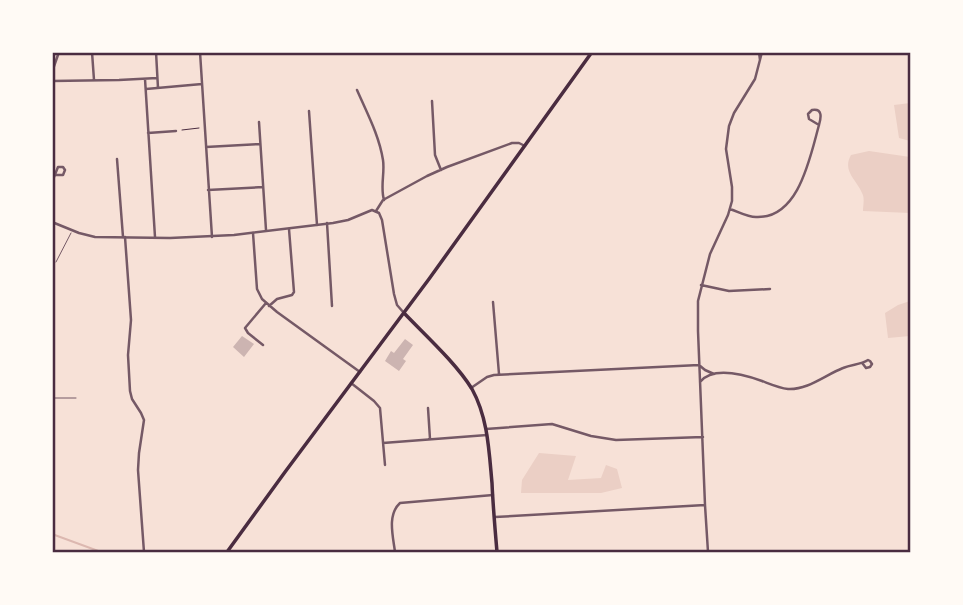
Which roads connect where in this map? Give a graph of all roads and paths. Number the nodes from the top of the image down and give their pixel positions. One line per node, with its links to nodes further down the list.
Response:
1 (59, 52): 7 (street)
2 (92, 52): 10 (street)
3 (156, 52): 8 (street)
4 (200, 52): 12 (street)
5 (592, 52): 24 (main road)
6 (760, 52): 33 (street)
7 (52, 72)
8 (157, 78): 9 (street); 13 (street)
9 (145, 79): 10 (street); 14 (street)
10 (94, 80): 11 (street)
11 (52, 81)
12 (202, 84): 13 (street); 20 (street)
13 (158, 88): 14 (street)
14 (145, 89): 22 (street)
15 (357, 90): 32 (street)
16 (432, 101): 27 (street)
17 (309, 111): 37 (street)
18 (259, 122): 23 (street)
19 (819, 125): 19 (street); 33 (street)
20 (204, 128): 21 (path); 25 (street)
21 (176, 131): 22 (street)
22 (148, 133): 43 (street)
23 (260, 144): 25 (street); 30 (street)
24 (525, 146): 27 (street); 51 (main road)
25 (206, 148): 31 (street)
26 (117, 159): 42 (street)
27 (441, 170): 32 (street)
28 (55, 175): 29 (street)
29 (52, 182)
30 (263, 187): 31 (street); 40 (street)
31 (208, 190): 44 (street)
32 (384, 200): 34 (street)
33 (730, 209): 46 (street)
34 (376, 211): 36 (street); 51 (street)
35 (52, 222): 39 (street)
36 (327, 223): 37 (street); 50 (street)
37 (317, 225): 38 (street)
38 (289, 229): 40 (street); 49 (street)
39 (72, 230): 42 (street); 45 (lane)
40 (266, 232): 41 (street)
41 (253, 233): 44 (street); 49 (street)
42 (124, 237): 43 (street); 73 (street)
43 (155, 237): 44 (street)
44 (212, 237)
45 (57, 262)
46 (701, 285): 47 (street); 54 (street)
47 (770, 289)
48 (493, 302): 57 (street)
49 (268, 304): 52 (street); 55 (street)
50 (332, 306)
51 (404, 313): 55 (main road); 60 (main road)
52 (263, 345)
53 (863, 364): 56 (street)
54 (699, 365): 56 (street); 57 (street); 58 (street)
55 (360, 372): 59 (main road)
56 (714, 373): 58 (street)
57 (499, 374): 60 (street)
58 (700, 382): 66 (street)
59 (351, 383): 68 (street); 74 (main road)
60 (471, 388): 64 (main road)
61 (52, 398): 62 (lane)
62 (76, 398)
63 (428, 408): 67 (street)
64 (486, 429): 65 (main road); 66 (street)
65 (487, 435): 67 (street); 70 (main road)
66 (703, 437): 71 (street)
67 (430, 439): 68 (street)
68 (383, 443): 69 (street)
69 (384, 464)
70 (493, 495): 72 (main road); 75 (street)
71 (705, 505): 72 (street); 77 (street)
72 (494, 517): 76 (main road)
73 (144, 552)
74 (227, 552)
75 (395, 552)
76 (497, 552)
77 (709, 552)

